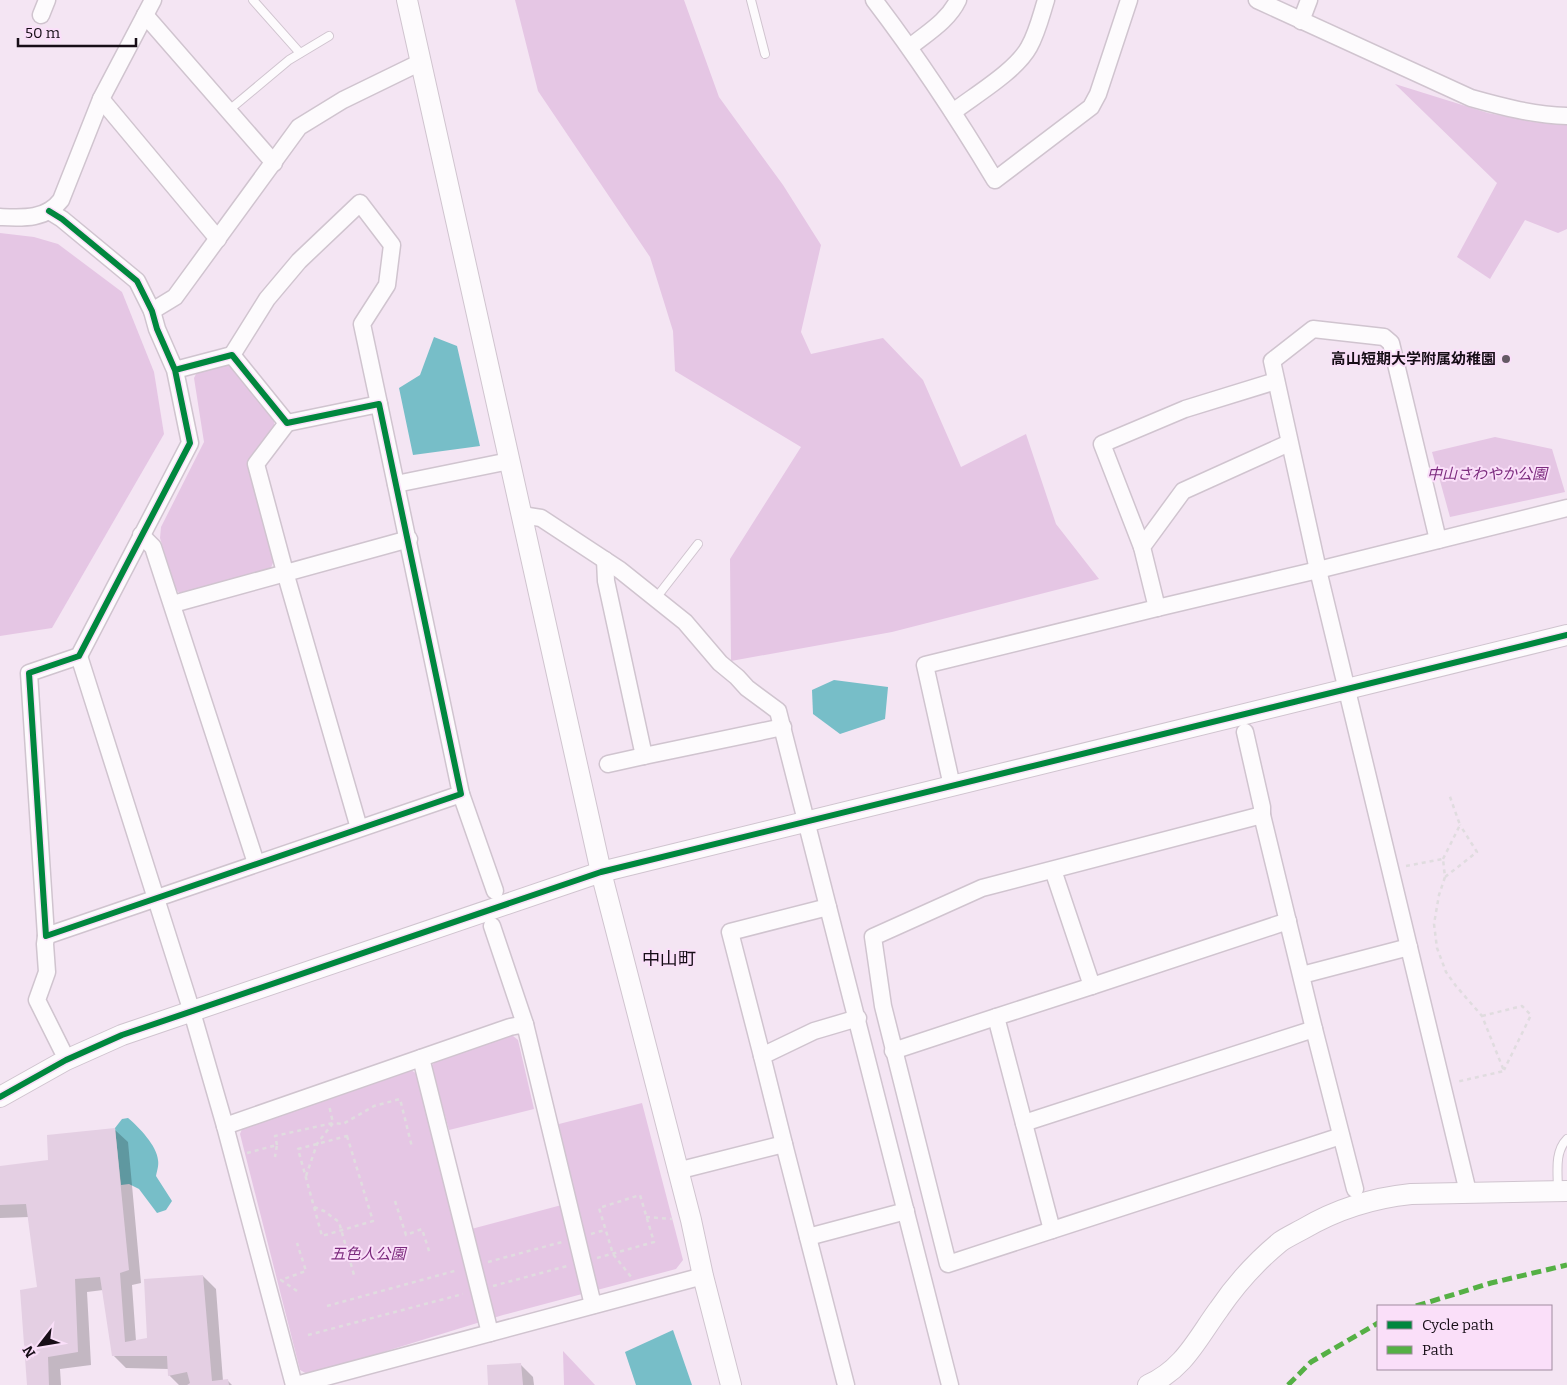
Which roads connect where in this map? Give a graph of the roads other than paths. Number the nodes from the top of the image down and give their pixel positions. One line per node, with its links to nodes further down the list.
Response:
1 (153, 0): 11 (street)
2 (253, 0): 15 (lane)
3 (407, 0): 17 (street)
4 (751, 0): 16 (lane)
5 (874, 0): 14 (street)
6 (958, 0): 14 (street)
7 (1046, 0): 20 (street)
8 (1129, 0): 20 (street)
9 (1256, 0): 12 (street)
10 (1309, 0): 12 (street)
11 (145, 15): 18 (street); 19 (street)
12 (1302, 21): 21 (street)
13 (330, 36): 15 (lane)
14 (910, 47): 20 (street)
15 (300, 53): 19 (lane)
16 (765, 54)
17 (421, 62): 22 (street); 33 (street)
18 (101, 99): 23 (street); 25 (street)
19 (228, 111): 22 (street)
20 (953, 112)
21 (1567, 116)
22 (274, 163): 25 (street)
23 (48, 211): 24 (street); 26 (street)
24 (0, 217)
25 (218, 239): 26 (street)
26 (152, 311): 28 (street)
27 (232, 355): 28 (street); 30 (street); 31 (street)
28 (175, 370): 37 (street)
29 (1276, 380): 32 (street); 39 (street); 41 (street)
30 (380, 404): 31 (street); 34 (street)
31 (287, 423): 44 (street)
32 (1289, 443): 41 (street); 43 (street)
33 (509, 461): 34 (street); 36 (street)
34 (396, 484): 38 (street)
35 (1567, 508): 39 (street)
36 (522, 515): 42 (street); 62 (street)
37 (141, 535): 46 (street); 49 (street)
38 (408, 539): 44 (street); 56 (street)
39 (1438, 540): 43 (street)
40 (698, 544): 45 (lane)
41 (1142, 547): 47 (street)
42 (605, 560): 45 (street); 53 (street)
43 (1318, 570): 47 (street); 50 (street)
44 (285, 572): 46 (street); 59 (street)
45 (656, 598): 51 (street)
46 (173, 604): 60 (street)
47 (1157, 608): 55 (street)
48 (1567, 635): 50 (street)
49 (79, 656): 64 (street); 68 (street)
50 (1346, 690): 55 (street); 69 (street)
51 (783, 727): 53 (street); 58 (street)
52 (1244, 732): 57 (street)
53 (644, 756): 54 (street)
54 (608, 764)
55 (952, 786): 58 (street)
56 (461, 794): 59 (street); 63 (street)
57 (1262, 815): 61 (street); 66 (street)
58 (807, 822): 62 (street); 65 (street)
59 (359, 828): 60 (street)
60 (256, 864): 64 (street)
61 (1053, 870): 71 (street); 78 (street)
62 (601, 872): 72 (street); 87 (street)
63 (495, 891)
64 (156, 898): 68 (street); 72 (street)
65 (828, 906): 74 (street); 79 (street)
66 (1288, 921): 70 (street); 71 (street)
67 (492, 926): 75 (street)
68 (46, 936): 77 (street)
69 (1409, 947): 70 (street); 90 (street)
70 (1302, 975): 76 (street)
71 (1092, 986): 73 (street)
72 (192, 1012): 81 (street); 83 (street)
73 (996, 1017): 78 (street); 82 (street)
74 (858, 1018): 79 (street); 91 (street)
75 (525, 1024): 80 (street); 95 (street)
76 (1314, 1029): 82 (street); 84 (street)
77 (62, 1050)
78 (893, 1051): 92 (street)
79 (762, 1056): 86 (street)
80 (421, 1058): 83 (street); 96 (street)
81 (0, 1097)
82 (1024, 1123): 92 (street)
83 (226, 1126): 97 (street)
84 (1341, 1136): 88 (street); 92 (street)
85 (1567, 1139): 89 (lane)
86 (784, 1144): 87 (street); 93 (street)
87 (677, 1171): 94 (street)
88 (1355, 1189)
89 (1562, 1191): 90 (street)
90 (1468, 1192): 101 (street)
91 (906, 1211): 93 (street); 100 (street)
92 (1052, 1230)
93 (808, 1237): 99 (street)
94 (703, 1276): 95 (street); 98 (street)
95 (593, 1305): 96 (street)
96 (490, 1333): 97 (street)
97 (295, 1385)
98 (731, 1385)
99 (846, 1385)
100 (950, 1385)
101 (1148, 1385)

